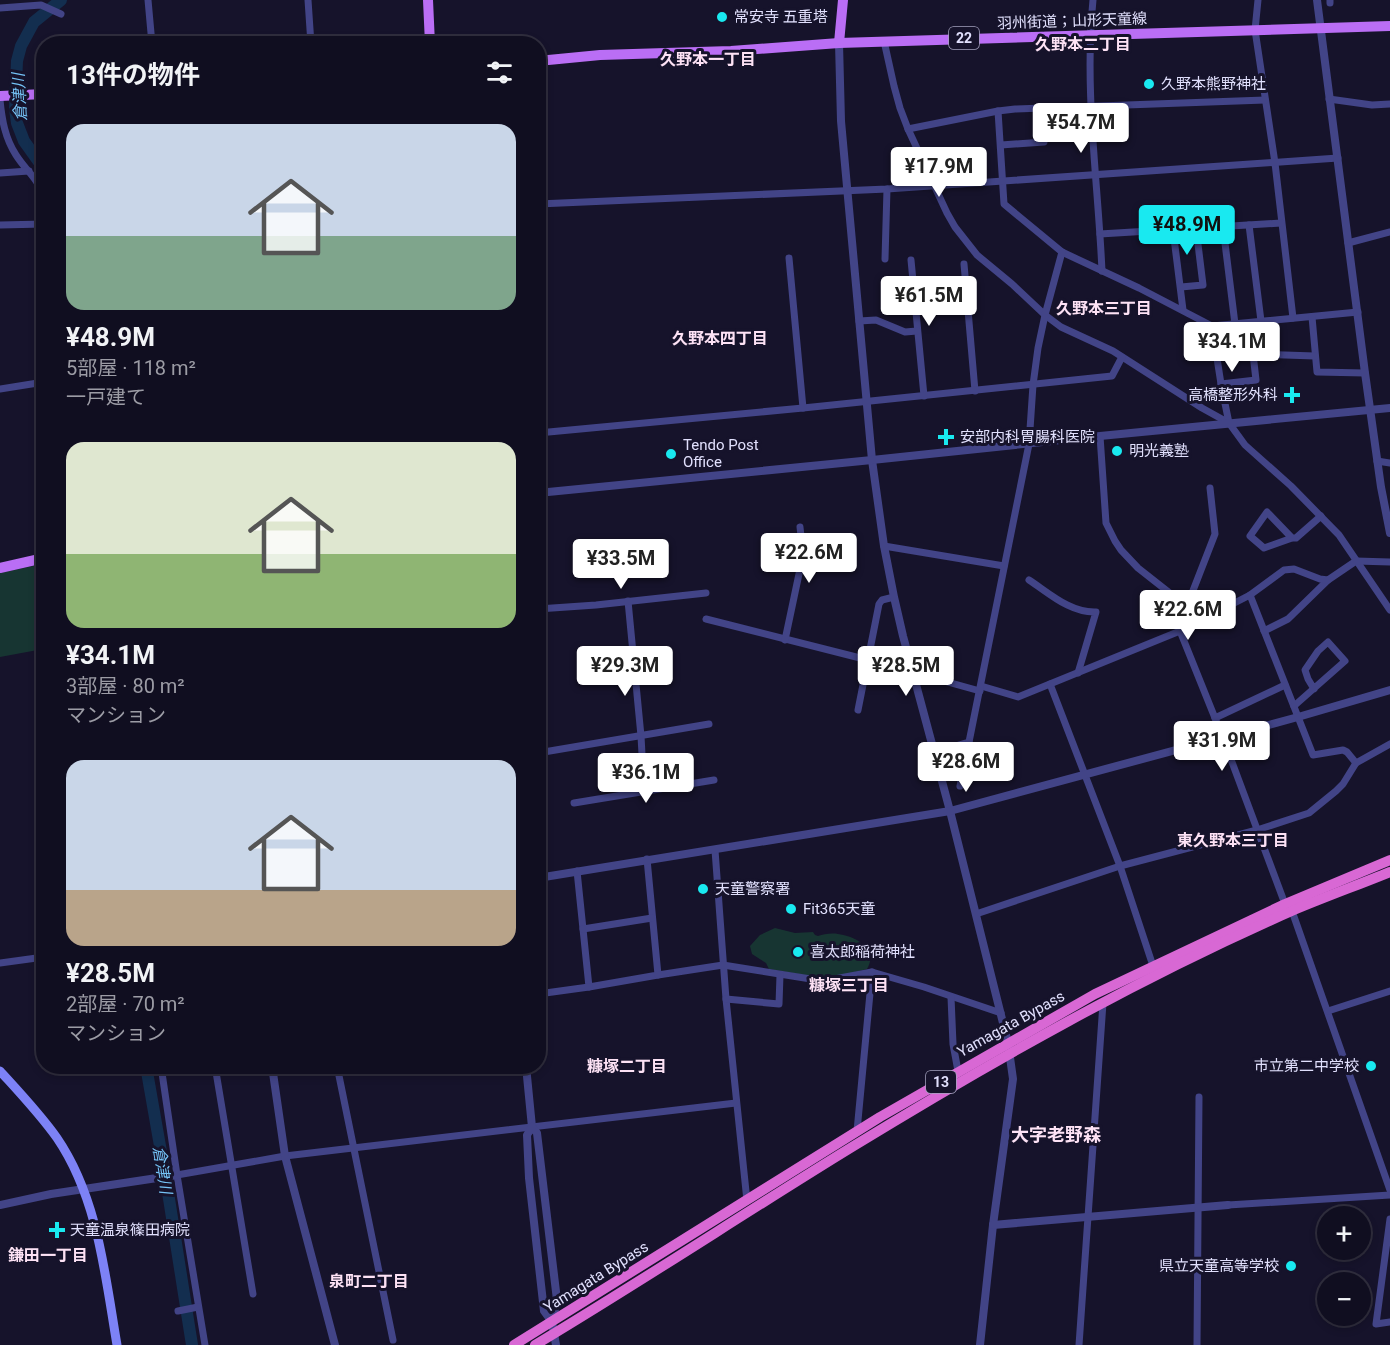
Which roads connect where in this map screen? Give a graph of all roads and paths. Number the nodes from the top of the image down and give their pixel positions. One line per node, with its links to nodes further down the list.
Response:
1 (148, 0): 15 (street)
2 (308, 0): 16 (street)
3 (843, 0): 19 (main road)
4 (1093, 0): 14 (street)
5 (1258, 0): 13 (street)
6 (1317, 0): 12 (street)
7 (38, 3): 9 (street); 10 (street)
8 (429, 3): 17 (main road)
9 (0, 8)
10 (61, 14)
11 (1390, 26): 12 (main road, 羽州街道；山形天童線 / 22)
12 (1321, 28): 13 (main road, 羽州街道；山形天童線 / 22); 23 (street)
13 (1255, 30): 14 (main road, 羽州街道；山形天童線 / 22); 24 (street)
14 (1090, 35): 18 (main road, 羽州街道；山形天童線 / 22); 26 (street)
15 (151, 36)
16 (310, 36)
17 (430, 36)
18 (884, 41): 19 (main road, 羽州街道；山形天童線 / 22); 29 (street)
19 (839, 43): 20 (main road, 羽州街道；山形天童線 / 22); 40 (street)
20 (546, 60)
21 (36, 95): 22 (main road)
22 (1, 98): 33 (street)
23 (1329, 99): 25 (street); 31 (street)
24 (1265, 100): 26 (street); 32 (street)
25 (1390, 104)
26 (1090, 106): 27 (street); 35 (street)
27 (1040, 108): 28 (street); 30 (street)
28 (998, 111): 29 (street); 30 (street)
29 (908, 129): 38 (street)
30 (1001, 145): 37 (street)
31 (1338, 158): 32 (street); 51 (street)
32 (1275, 163): 35 (street); 42 (street)
33 (29, 171): 34 (street); 36 (street)
34 (0, 173)
35 (1095, 175): 37 (street); 50 (street)
36 (36, 179)
37 (1002, 182): 38 (street); 52 (street)
38 (934, 186): 39 (street); 61 (street)
39 (887, 189): 40 (street); 54 (street)
40 (848, 191): 41 (street); 64 (street)
41 (546, 204)
42 (1281, 223): 45 (street); 63 (street)
43 (36, 224): 44 (street)
44 (0, 225)
45 (1249, 225): 46 (street); 65 (street)
46 (1223, 227): 47 (street); 66 (street)
47 (1196, 228): 48 (street); 58 (street)
48 (1173, 230): 50 (street); 58 (street)
49 (1390, 232): 51 (street)
50 (1100, 234): 57 (street)
51 (1348, 243): 60 (street)
52 (1062, 252): 57 (street); 61 (street)
53 (789, 258): 79 (street)
54 (885, 260)
55 (910, 260): 68 (street)
56 (964, 264): 76 (street)
57 (1102, 272): 59 (street)
58 (1181, 287): 59 (street)
59 (1184, 310): 67 (street)
60 (1358, 312): 62 (street); 71 (street)
61 (1045, 315): 70 (street); 74 (street)
62 (1312, 317): 63 (street); 69 (street)
63 (1293, 318): 65 (street)
64 (860, 321): 68 (street); 78 (street)
65 (1261, 321): 66 (street)
66 (1235, 324): 67 (street)
67 (1212, 326): 73 (street)
68 (917, 331): 77 (street)
69 (1315, 356): 71 (street); 73 (street)
70 (1122, 357): 74 (street); 82 (street)
71 (1365, 373): 81 (street)
72 (36, 383): 75 (street)
73 (1221, 384): 82 (street)
74 (1033, 385): 76 (street); 85 (street)
75 (0, 389)
76 (975, 391): 77 (street)
77 (924, 396): 78 (street)
78 (867, 401): 79 (street); 86 (street)
79 (803, 408): 83 (street)
80 (1390, 408): 81 (street)
81 (1371, 410): 82 (street); 87 (street)
82 (1229, 423): 84 (street); 91 (street)
83 (546, 432)
84 (1100, 436): 85 (street); 107 (street)
85 (1029, 444): 86 (street); 99 (street)
86 (872, 460): 90 (street); 95 (street)
87 (1377, 461): 88 (street); 93 (street)
88 (1390, 464)
89 (1210, 488): 107 (street)
90 (546, 492)
91 (1321, 516): 94 (street); 97 (street)
92 (800, 527): 114 (street)
93 (1390, 533)
94 (1292, 538): 94 (street)
95 (884, 546): 99 (street); 105 (street)
96 (36, 560): 100 (main road)
97 (1356, 561): 98 (street); 102 (street); 109 (street)
98 (1390, 561)
99 (1004, 566): 121 (street)
100 (0, 568)
101 (1029, 580): 117 (street)
102 (1328, 580): 104 (street); 113 (street)
103 (706, 593): 106 (street)
104 (1251, 596): 111 (street); 113 (street)
105 (894, 597): 115 (street); 116 (street)
106 (628, 601): 108 (street); 128 (street)
107 (1187, 606): 111 (street)
108 (546, 608)
109 (1390, 610)
110 (706, 620): 114 (street)
111 (1204, 620): 112 (street)
112 (1180, 631): 117 (street); 126 (street)
113 (1264, 631): 119 (street)
114 (785, 640): 115 (street)
115 (868, 660): 116 (street); 124 (street)
116 (913, 673): 121 (street); 133 (street)
117 (1078, 673): 118 (street)
118 (1050, 684): 121 (street); 135 (street)
119 (1285, 685): 123 (street); 126 (street)
120 (1314, 688): 120 (street); 123 (street)
121 (980, 689): 130 (street)
122 (1390, 690): 125 (street)
123 (1294, 706): 125 (street)
124 (858, 710)
125 (1298, 717): 129 (street); 134 (street)
126 (1215, 718): 129 (street)
127 (709, 724): 128 (street)
128 (641, 735): 132 (street); 138 (street)
129 (1222, 738): 135 (street); 141 (street)
130 (969, 742): 133 (street); 137 (street)
131 (1390, 744): 134 (street)
132 (546, 752)
133 (935, 752): 140 (street)
134 (1356, 764): 141 (street)
135 (1084, 775): 140 (street); 145 (street)
136 (714, 780): 138 (street)
137 (960, 786)
138 (644, 791): 139 (street)
139 (574, 803)
140 (950, 811): 142 (street); 150 (street)
141 (1257, 830): 145 (street); 149 (street)
142 (715, 850): 143 (street); 155 (street)
143 (647, 860): 146 (street); 151 (street)
144 (1390, 860): 149 (highway, Yamagata Bypass / 13)
145 (1120, 866): 150 (street); 156 (street)
146 (577, 871): 148 (street); 152 (street)
147 (1390, 872): 149 (highway, Yamagata Bypass / 13)
148 (546, 877)
149 (1289, 907): 156 (highway, Yamagata Bypass / 13); 165 (highway, Yamagata Bypass / 13); 166 (street)
150 (976, 914): 167 (street)
151 (652, 918): 152 (street); 158 (street)
152 (584, 929): 160 (street)
153 (36, 958): 154 (street)
154 (0, 963)
155 (723, 966): 158 (street); 159 (street); 164 (street)
156 (1153, 966): 168 (highway, Yamagata Bypass / 13)
157 (872, 972): 159 (street); 163 (street); 179 (street)
158 (658, 975): 160 (street)
159 (780, 975): 164 (street)
160 (590, 987): 162 (street)
161 (1390, 991): 166 (street)
162 (546, 993)
163 (951, 997): 167 (street); 170 (street)
164 (726, 999): 177 (street)
165 (1103, 1003): 168 (highway, Yamagata Bypass / 13); 191 (street)
166 (1328, 1011): 185 (street)
167 (1001, 1013): 168 (street)
168 (1009, 1048): 170 (highway, Yamagata Bypass / 13); 193 (street); 198 (highway, Yamagata Bypass / 13)
169 (0, 1071): 184 (main road)
170 (958, 1071): 179 (highway, Yamagata Bypass / 13)
171 (162, 1074): 183 (street)
172 (216, 1074): 182 (street)
173 (273, 1074): 181 (street)
174 (339, 1074): 180 (street)
175 (527, 1074): 178 (street)
176 (1199, 1096): 190 (street)
177 (736, 1104): 178 (street); 187 (street)
178 (532, 1127): 180 (street); 198 (street); 198 (street)
179 (857, 1131): 187 (highway, Yamagata Bypass / 13)
180 (355, 1148): 181 (street); 199 (street)
181 (285, 1156): 182 (street); 202 (street)
182 (232, 1164): 183 (street); 194 (street)
183 (177, 1175): 184 (street); 195 (street)
184 (83, 1190): 188 (street); 200 (main road)
185 (1390, 1190)
186 (1390, 1195): 189 (street)
187 (747, 1201): 198 (highway, Yamagata Bypass / 13)
188 (0, 1205)
189 (1228, 1205): 190 (street)
190 (1198, 1208): 191 (street); 207 (street)
191 (1088, 1216): 193 (street); 206 (street)
192 (1390, 1219): 197 (street)
193 (993, 1225): 205 (street)
194 (253, 1294)
195 (196, 1308): 196 (street); 201 (street)
196 (180, 1311)
197 (1390, 1322)
198 (554, 1334): 203 (highway, Yamagata Bypass / 13); 204 (highway, Yamagata Bypass / 13)
199 (393, 1340)
200 (117, 1345)
201 (205, 1345)
202 (335, 1345)
203 (514, 1345)
204 (535, 1345)
205 (980, 1345)
206 (1079, 1345)
207 (1197, 1345)

